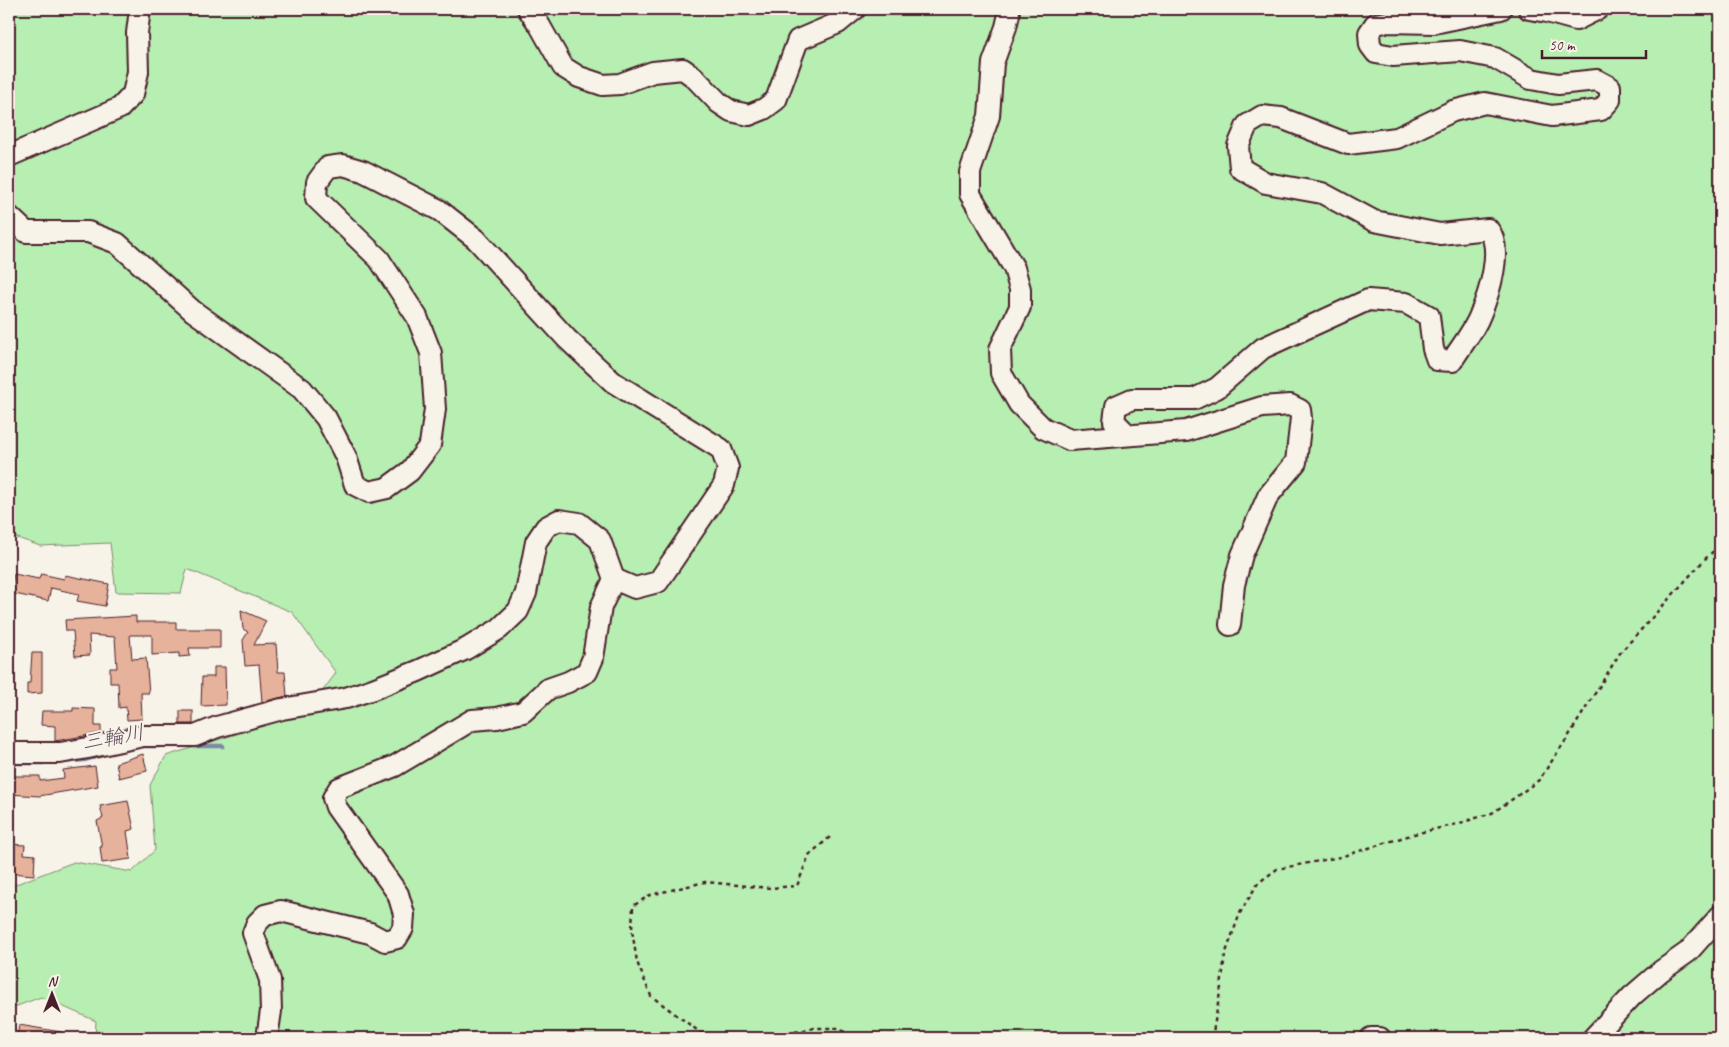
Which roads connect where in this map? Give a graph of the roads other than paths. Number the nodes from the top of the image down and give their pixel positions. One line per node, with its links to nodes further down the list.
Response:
1 (140, 9): 8 (street)
2 (528, 9): 3 (street)
3 (855, 9)
4 (1008, 9): 10 (street)
5 (1501, 9): 10 (street)
6 (1529, 9): 7 (street)
7 (1598, 9)
8 (9, 156)
9 (9, 216): 11 (street)
10 (1128, 435): 12 (street)
11 (614, 579): 13 (street); 15 (street)
12 (1230, 625)
13 (9, 753)
14 (1720, 916): 18 (street)
15 (267, 1038)
16 (1371, 1038): 17 (street)
17 (1380, 1038)
18 (1593, 1038)

